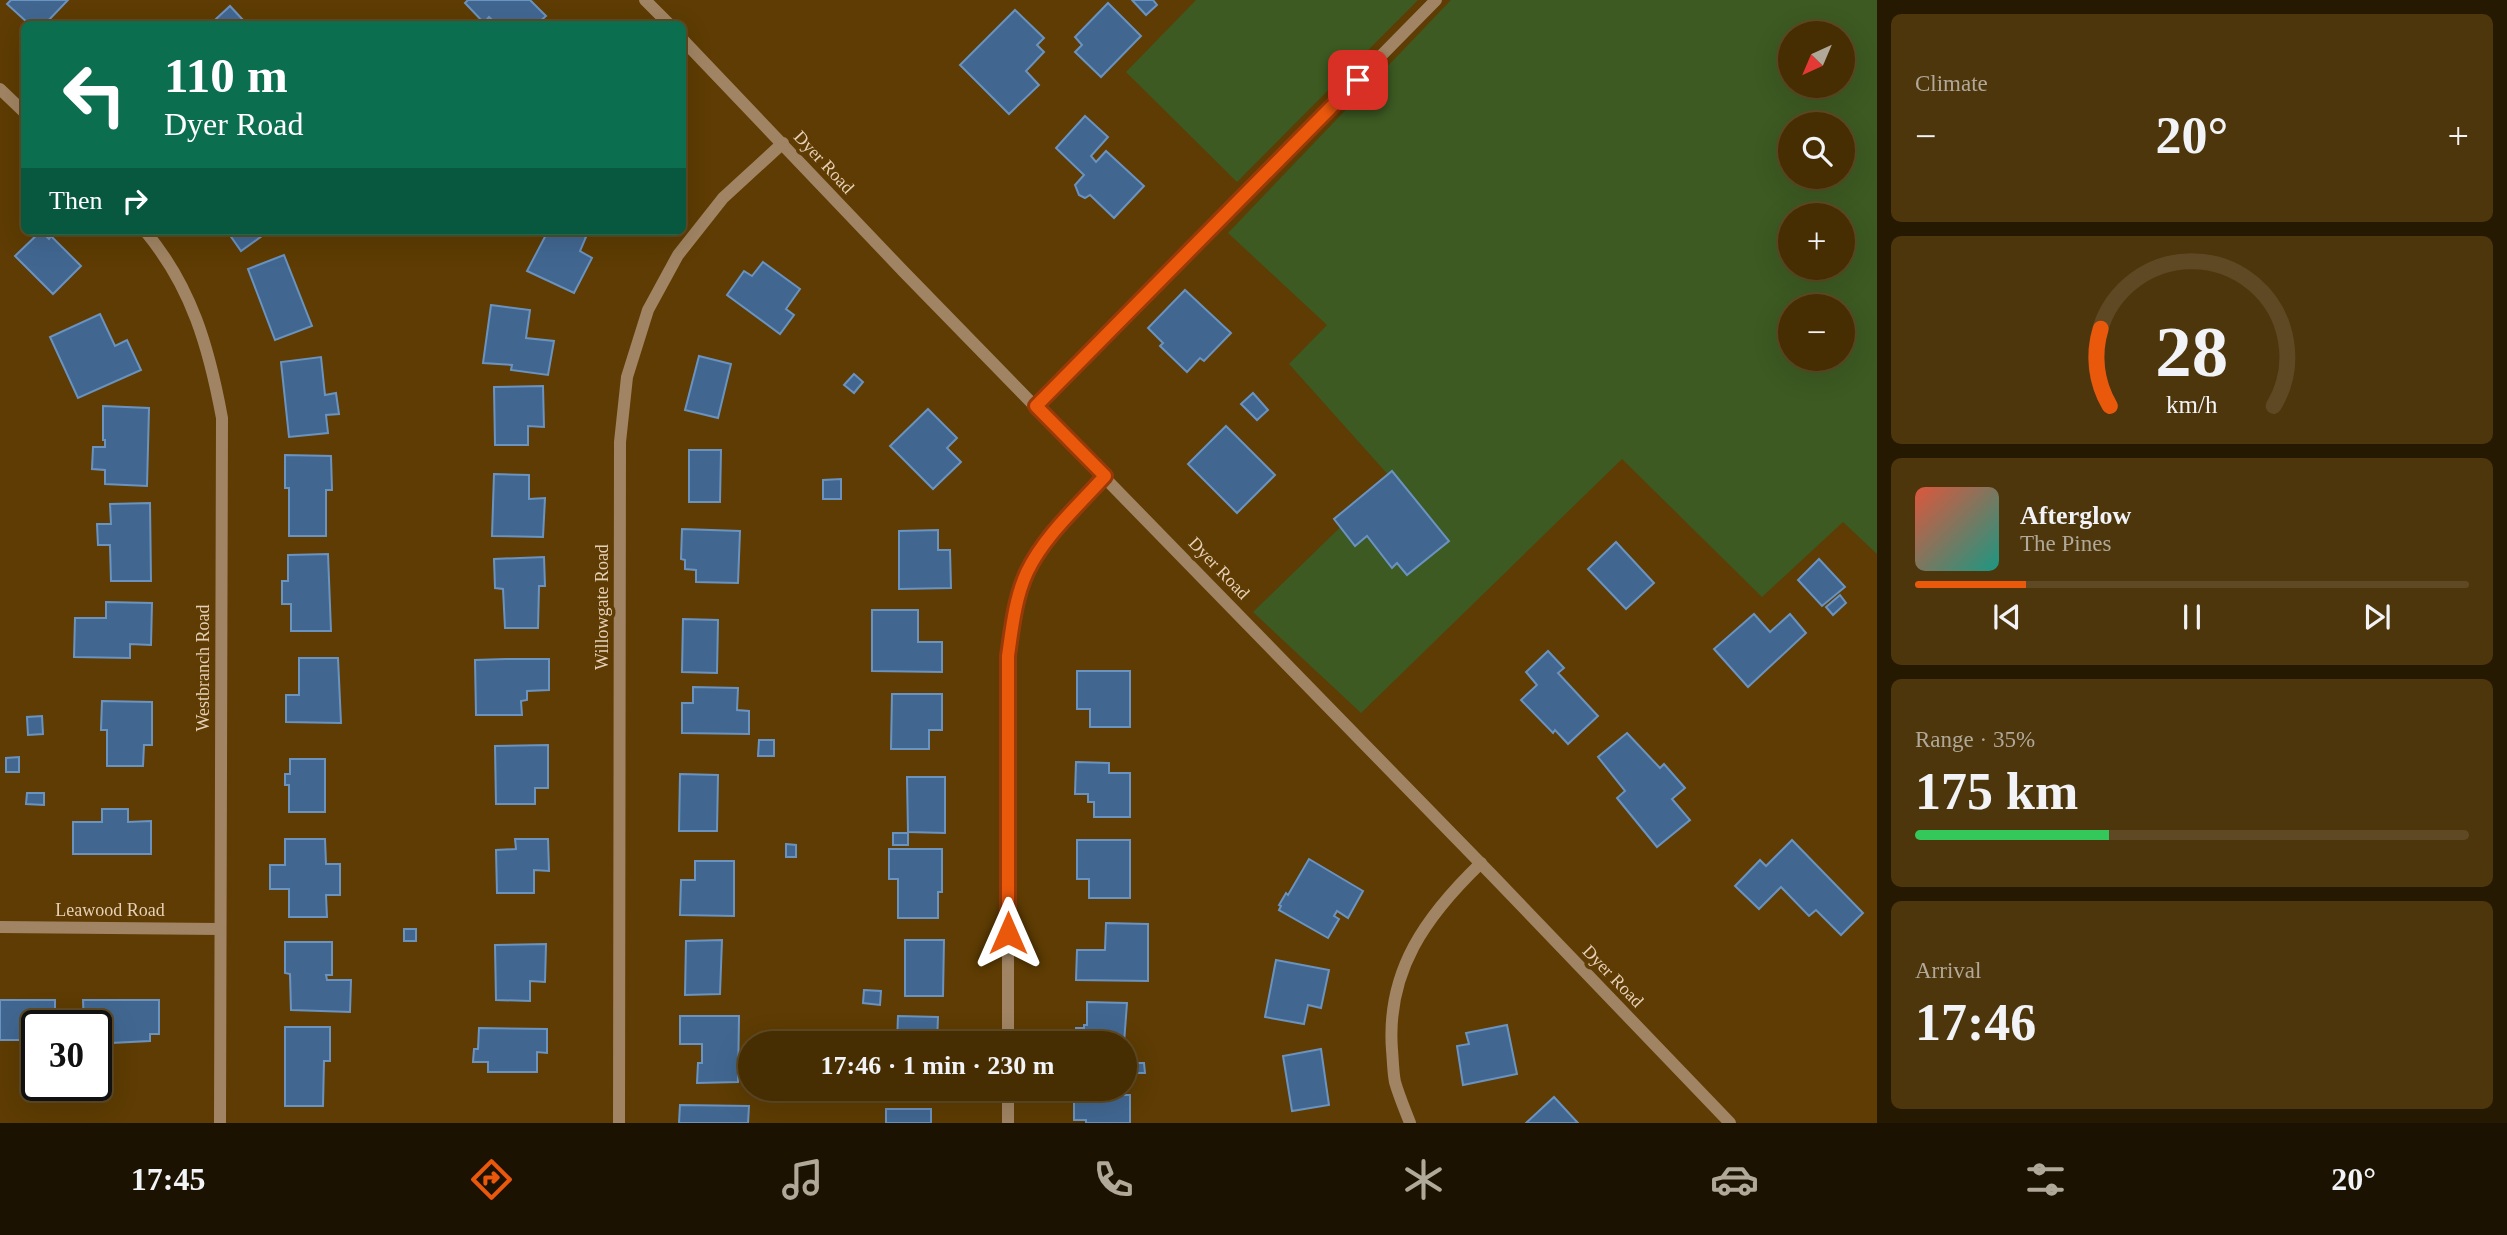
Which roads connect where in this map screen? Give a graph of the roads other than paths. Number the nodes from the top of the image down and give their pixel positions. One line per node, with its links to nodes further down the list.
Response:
1 (645, 0): 3 (street)
2 (1436, 0): 9 (street)
3 (666, 21)
4 (686, 43): 7 (street, Dyer Road)
5 (0, 89): 6 (street)
6 (21, 109)
7 (783, 144): 9 (street, Dyer Road); 17 (street, Willowgate Road)
8 (148, 235): 13 (street, Westbranch Road)
9 (1036, 406): 10 (street, Dyer Road)
10 (1105, 476): 11 (street, Dyer Road); 14 (street)
11 (1481, 863): 19 (street); 20 (street, Dyer Road)
12 (0, 927): 13 (street, Leawood Road)
13 (220, 929): 16 (street, Westbranch Road)
14 (1008, 1031)
15 (1008, 1101): 18 (street)
16 (220, 1123)
17 (619, 1123)
18 (1008, 1123)
19 (1410, 1123)
20 (1730, 1123)

